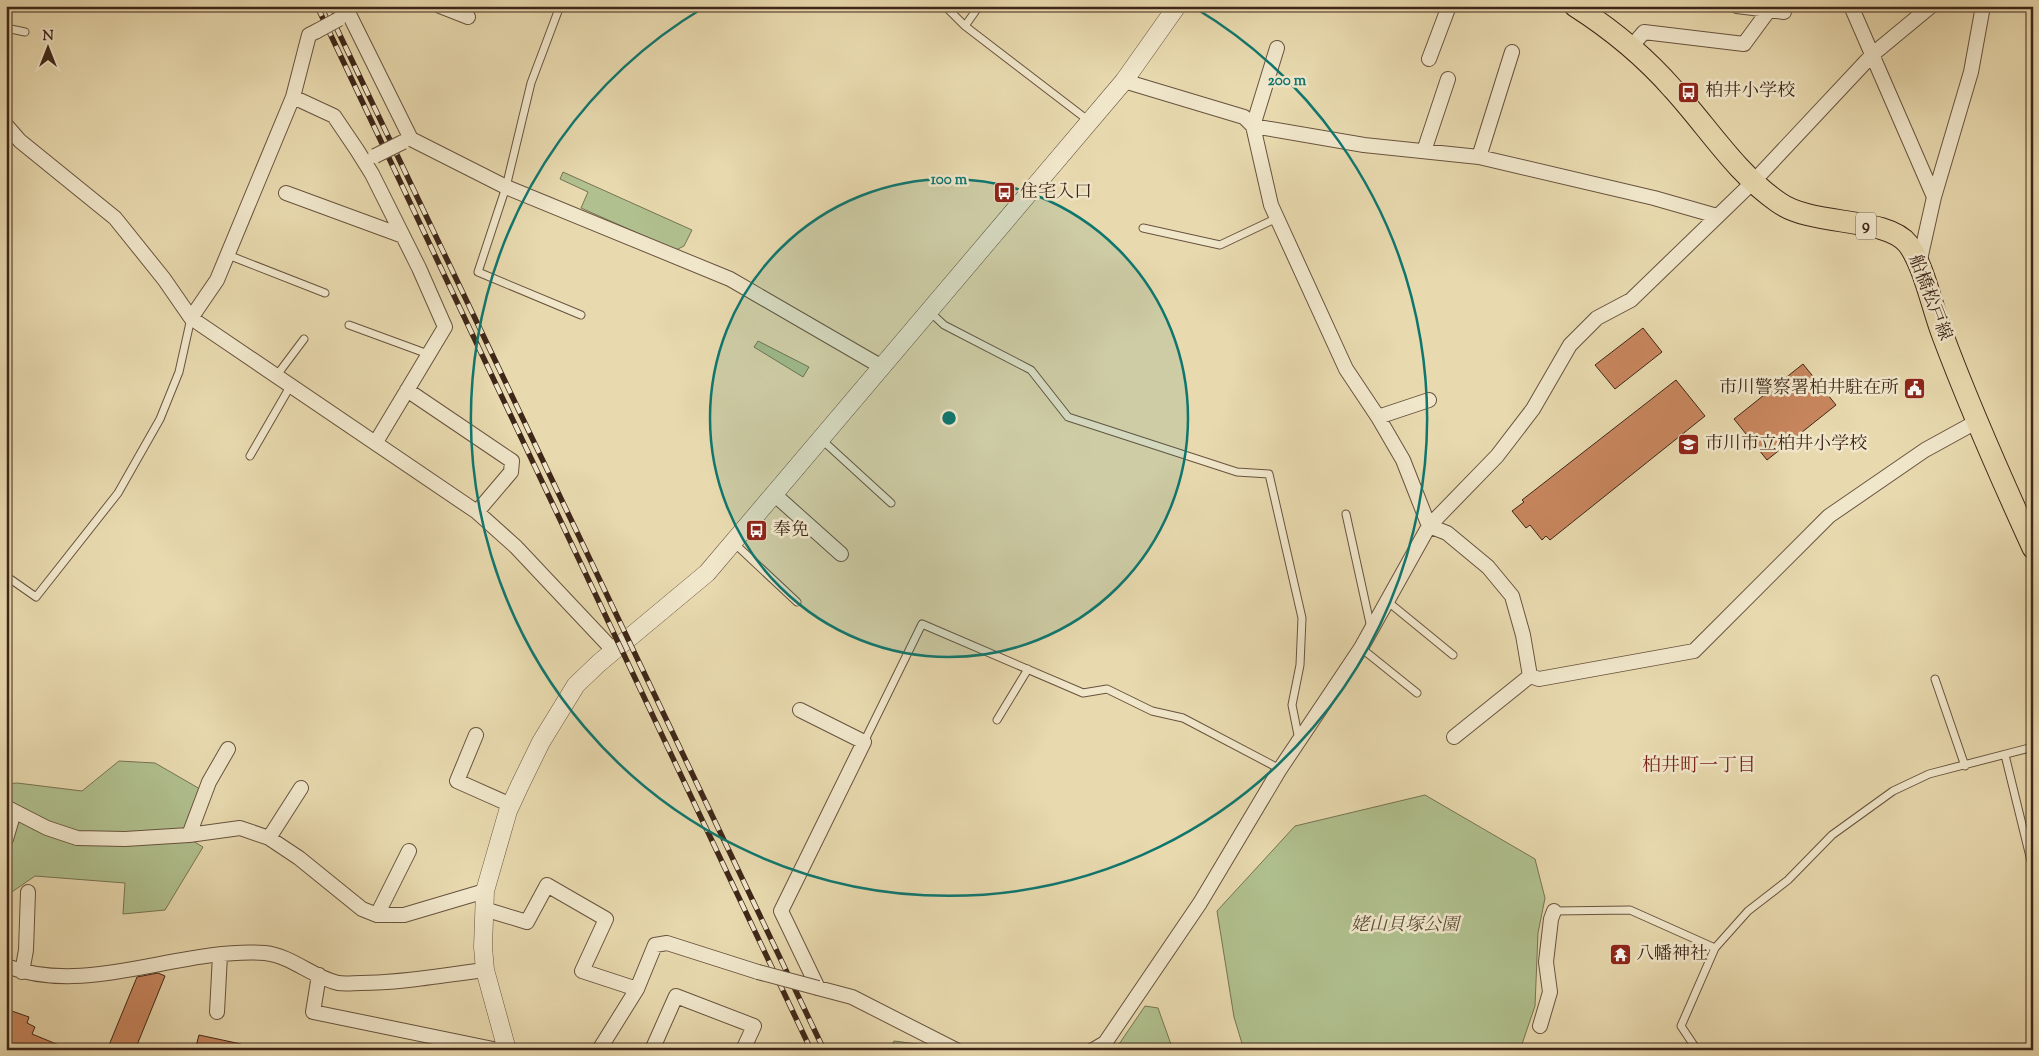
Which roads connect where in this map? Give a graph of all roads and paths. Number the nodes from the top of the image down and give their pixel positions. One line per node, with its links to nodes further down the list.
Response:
1 (440, 6): 15 (street)
2 (560, 6): 35 (lane)
3 (945, 6): 16 (lane)
4 (979, 6): 16 (lane)
5 (1178, 6): 25 (street)
6 (1449, 6): 23 (street)
7 (1576, 6): 19 (main road, 船橋松戸線 / 9)
8 (1737, 6): 12 (street)
9 (1851, 6): 22 (street)
10 (1931, 6): 22 (street)
11 (1983, 6): 37 (street)
12 (1769, 10): 13 (street); 19 (street)
13 (1784, 12)
14 (345, 13): 26 (street, bridge); 30 (street)
15 (468, 17)
16 (965, 26): 27 (lane)
17 (6, 28): 18 (lane)
18 (25, 32)
19 (1631, 47): 34 (main road, 船橋松戸線 / 9)
20 (1277, 48): 29 (street)
21 (1512, 52): 32 (street)
22 (1873, 54): 34 (street); 37 (street)
23 (1429, 59)
24 (1448, 79): 31 (street)
25 (1124, 80): 27 (street); 29 (street)
26 (292, 97): 33 (street); 42 (street)
27 (1089, 121): 45 (street)
28 (6, 125): 47 (street)
29 (1253, 126): 31 (street); 39 (street)
30 (407, 141): 33 (street, bridge); 35 (street)
31 (1424, 151): 32 (street)
32 (1479, 157): 38 (street)
33 (370, 159): 41 (street)
34 (1753, 182): 38 (street); 43 (main road, 船橋松戸線 / 9)
35 (506, 187): 46 (lane); 51 (street)
36 (286, 193): 41 (street)
37 (1934, 197): 43 (street)
38 (1717, 216): 65 (street)
39 (1278, 218): 40 (lane); 56 (street)
40 (1144, 228)
41 (403, 236): 50 (street)
42 (228, 255): 44 (lane); 47 (street)
43 (1919, 264): 57 (main road, 船橋松戸線 / 9)
44 (325, 293)
45 (929, 311): 51 (street); 84 (lane)
46 (582, 315)
47 (191, 318): 52 (street); 69 (lane)
48 (349, 325): 50 (lane)
49 (304, 339): 52 (lane)
50 (428, 354): 54 (street)
51 (882, 367): 58 (street)
52 (277, 375): 53 (street)
53 (291, 384): 59 (street); 60 (lane)
54 (407, 390): 59 (street); 63 (street)
55 (1428, 400): 56 (street)
56 (1378, 417): 65 (street)
57 (1976, 422): 67 (main road, 船橋松戸線 / 9); 77 (street)
58 (821, 439): 61 (street); 62 (lane)
59 (376, 442): 63 (street)
60 (250, 456)
61 (775, 495): 66 (street); 68 (street)
62 (891, 503)
63 (477, 512): 74 (street)
64 (1346, 514): 72 (lane)
65 (1429, 526): 70 (street); 77 (street)
66 (734, 542): 71 (lane); 74 (street)
67 (2033, 548)
68 (841, 554)
69 (6, 576)
70 (1387, 601): 72 (street); 75 (lane)
71 (798, 602)
72 (1371, 629): 73 (street)
73 (1360, 648): 79 (lane); 84 (street)
74 (614, 650): 92 (street)
75 (1452, 655)
76 (1028, 669): 81 (lane); 85 (lane); 90 (lane)
77 (1530, 676): 83 (street)
78 (1935, 679): 89 (lane)
79 (1417, 694)
80 (800, 710): 85 (street)
81 (997, 720)
82 (476, 735): 92 (street)
83 (1454, 737)
84 (1299, 740): 90 (street)
85 (864, 742): 110 (street)
86 (2033, 748): 88 (lane)
87 (228, 750): 94 (street)
88 (2006, 755): 89 (lane); 98 (lane)
89 (1965, 766): 104 (lane)
90 (1280, 769): 120 (street)
91 (300, 788): 95 (street)
92 (511, 805): 99 (street)
93 (10, 810): 94 (street); 96 (street)
94 (189, 836): 95 (street)
95 (268, 838): 103 (street)
96 (6, 839)
97 (409, 851): 103 (street)
98 (2033, 869)
99 (485, 891): 101 (street); 103 (street)
100 (28, 892): 108 (street)
101 (484, 909): 107 (street); 111 (street)
102 (1554, 911): 104 (lane); 113 (street)
103 (377, 915)
104 (1716, 948): 121 (lane)
105 (220, 955): 108 (street); 109 (street); 112 (street)
106 (6, 966): 108 (street)
107 (485, 970): 109 (street); 115 (street)
108 (22, 972)
109 (318, 975): 114 (street)
110 (818, 988): 111 (street, bridge); 119 (street)
111 (637, 990): 116 (street)
112 (217, 1012)
113 (1540, 1026)
114 (498, 1050)
115 (507, 1050)
116 (599, 1050)
117 (652, 1050): 118 (street)
118 (743, 1050)
119 (956, 1050)
120 (1093, 1050)
121 (1697, 1050)

